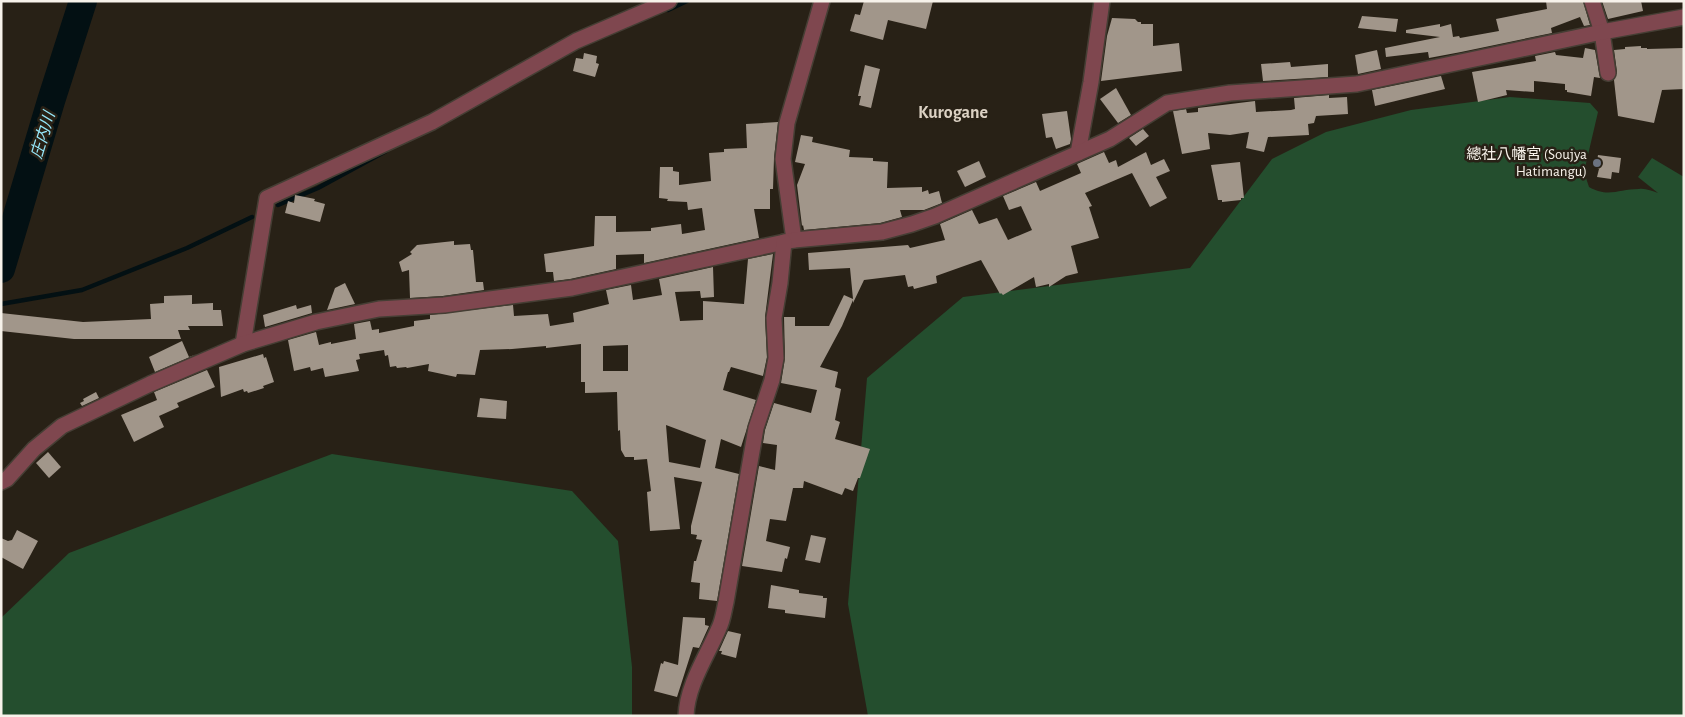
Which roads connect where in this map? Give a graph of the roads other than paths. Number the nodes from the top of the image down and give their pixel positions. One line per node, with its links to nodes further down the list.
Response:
1 (669, 1): 10 (street)
2 (822, 1): 9 (street)
3 (1102, 1): 8 (street)
4 (1592, 1): 6 (street)
5 (1684, 17): 6 (street)
6 (1602, 32): 7 (street); 8 (street)
7 (1608, 73)
8 (1078, 152): 9 (street)
9 (789, 241): 10 (street); 12 (street)
10 (243, 344): 11 (street)
11 (1, 482)
12 (686, 716)

